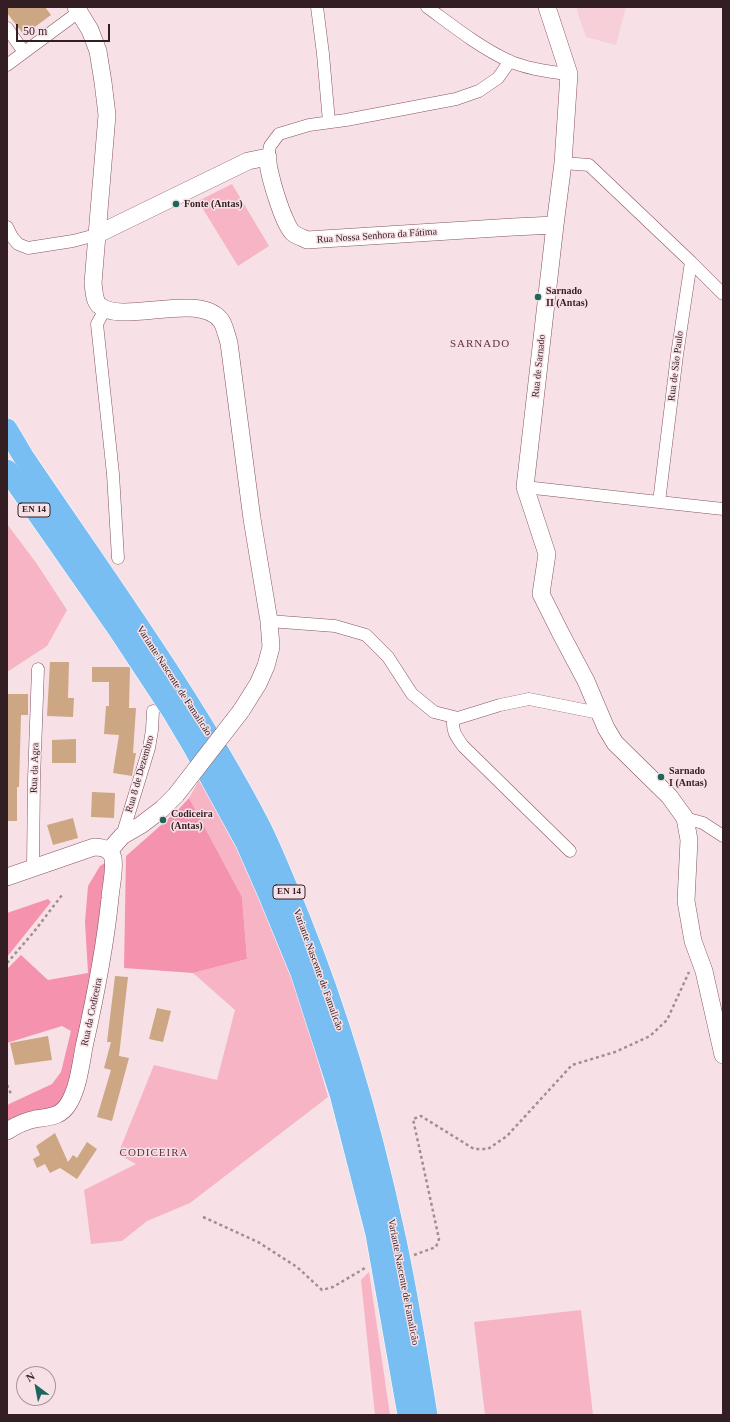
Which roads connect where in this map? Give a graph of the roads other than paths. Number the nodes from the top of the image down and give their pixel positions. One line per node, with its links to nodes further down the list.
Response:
1 (317, 7): 10 (street)
2 (427, 7): 7 (street)
3 (548, 7): 9 (street, Rua de Sarnado)
4 (78, 9): 6 (street); 15 (street)
5 (7, 28): 6 (street)
6 (24, 52): 8 (street)
7 (510, 61): 9 (street); 10 (street)
8 (7, 65)
9 (569, 74): 12 (street, Rua de Sarnado)
10 (329, 122): 11 (street)
11 (268, 157): 13 (street, Rua Nossa Senhora da Fátima); 15 (street)
12 (563, 164): 13 (street, Rua de Sarnado); 16 (street)
13 (555, 225): 21 (street, Rua de Sarnado)
14 (7, 227): 15 (street)
15 (96, 236): 18 (street)
16 (691, 262): 17 (street); 22 (street, Rua de São Paulo)
17 (723, 294)
18 (105, 309): 24 (street); 25 (street, Rua 8 de Dezembro)
19 (7, 429): 40 (highway, Variante Nascente de Famalicão / EN 14)
20 (7, 470): 39 (highway, Variante Nascente de Famalicão / EN 14)
21 (525, 487): 22 (street); 28 (street, Rua de Sarnado)
22 (659, 502): 23 (street)
23 (723, 509)
24 (118, 558)
25 (269, 621): 29 (street); 31 (street, Rua 8 de Dezembro, bridge)
26 (38, 669): 35 (street, Rua da Agra)
27 (153, 711): 31 (street, Rua 8 de Dezembro)
28 (599, 713): 29 (street); 30 (street, Rua de Sarnado)
29 (453, 717): 34 (street)
30 (685, 818): 32 (street); 37 (street)
31 (122, 836): 33 (street, Rua 8 de Dezembro)
32 (723, 836)
33 (109, 851): 35 (street); 38 (street, Rua da Codiceira)
34 (570, 851)
35 (34, 867): 36 (street)
36 (7, 877)
37 (723, 1055)
38 (7, 1131)
39 (408, 1415)
40 (427, 1415)

